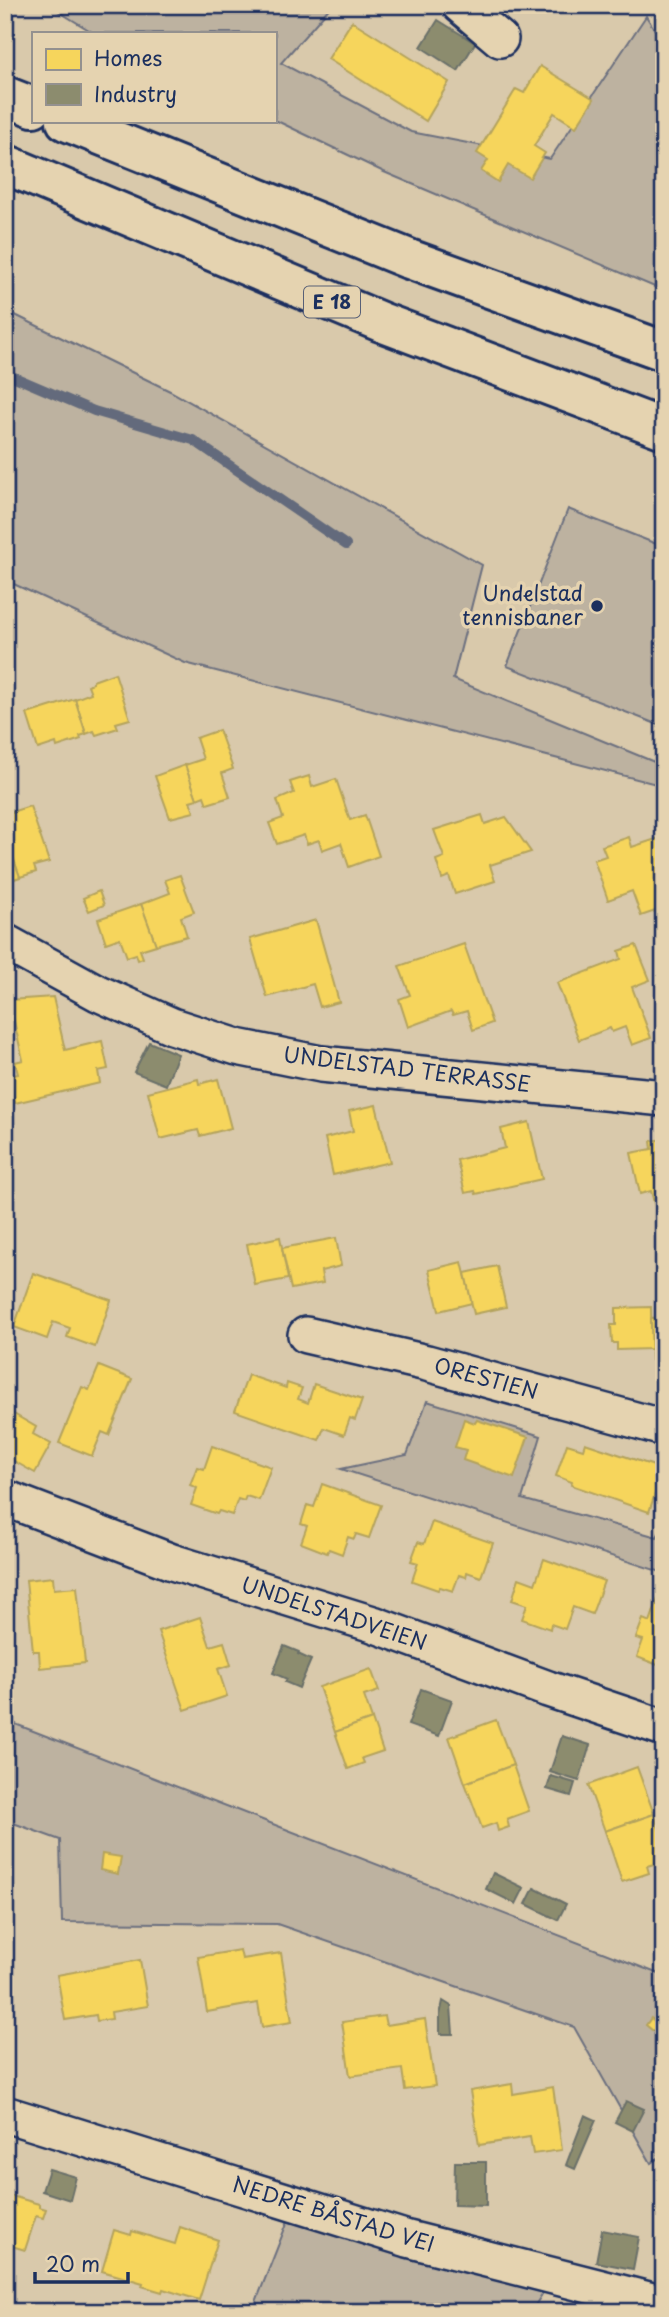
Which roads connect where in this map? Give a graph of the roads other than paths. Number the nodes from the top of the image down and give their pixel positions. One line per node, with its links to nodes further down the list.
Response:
1 (460, 5): 2 (street)
2 (500, 39)
3 (5, 96): 4 (highway)
4 (32, 107)
5 (69, 122): 7 (highway)
6 (5, 164): 8 (highway, E 18)
7 (664, 351)
8 (664, 429)
9 (5, 942): 10 (street, UNDELSTAD TERRASSE)
10 (664, 1098)
11 (306, 1335): 12 (street, ORESTIEN)
12 (664, 1428)
13 (5, 1498): 14 (street, UNDELSTADVEIEN)
14 (664, 1728)
15 (5, 2114): 16 (street, NEDRE BÅSTAD VEI)
16 (664, 2304)

